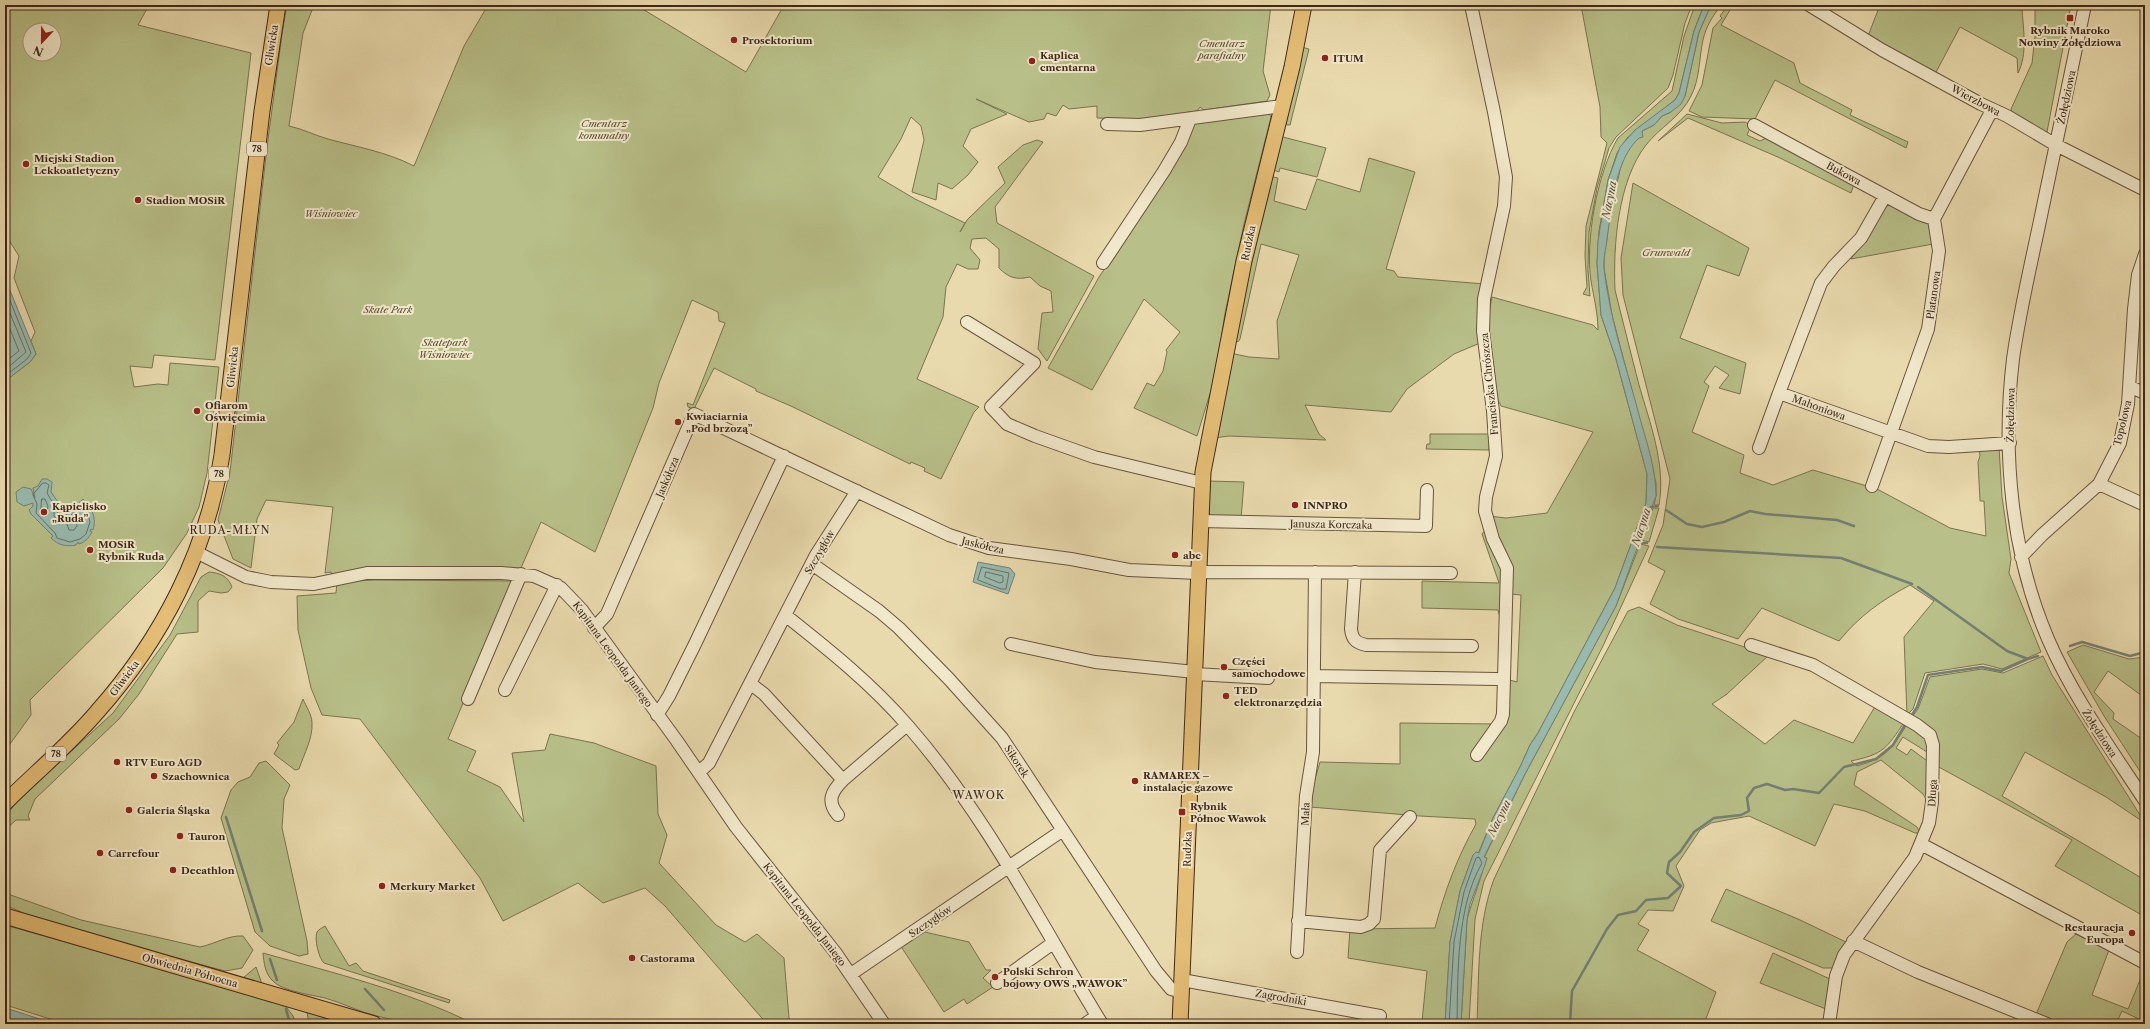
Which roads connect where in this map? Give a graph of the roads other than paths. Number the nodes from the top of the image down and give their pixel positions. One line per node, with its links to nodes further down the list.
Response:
1 (278, 5): 32 (main road, Gliwicka / 78)
2 (1304, 5): 6 (main road, Rudzka)
3 (1471, 5): 55 (street, Franciszka Chrószcza)
4 (1809, 5): 7 (street, Wierzbowa)
5 (2085, 5): 11 (street, Żołędziowa)
6 (1282, 106): 8 (street); 25 (main road, Rudzka)
7 (1992, 110): 11 (street, Wierzbowa); 14 (street)
8 (1190, 119): 9 (street); 16 (street)
9 (1107, 124)
10 (1754, 125): 13 (street, Bukowa)
11 (2056, 145): 12 (street, Wierzbowa); 22 (street, Żołędziowa)
12 (2145, 190)
13 (1885, 196): 14 (street, Bukowa); 19 (street, Mahoniowa)
14 (1934, 219): 21 (street, Platanowa)
15 (2145, 254): 18 (street, Topolowa)
16 (1103, 263)
17 (967, 322): 25 (street)
18 (2130, 387): 20 (street); 26 (street, Topolowa)
19 (1779, 393): 21 (street, Mahoniowa); 23 (street)
20 (2145, 393)
21 (1890, 433): 22 (street, Mahoniowa); 27 (street, Platanowa)
22 (2010, 443): 33 (street, Żołędziowa)
23 (1759, 448)
24 (784, 456): 29 (street, Jaskółcza); 42 (street, Jaskółcza); 53 (street)
25 (1202, 483): 31 (main road, Rudzka)
26 (2099, 484): 30 (street); 33 (street, Topolowa)
27 (1872, 486)
28 (1427, 490): 31 (street, Janusza Korczaka)
29 (857, 491): 34 (street, Szczygłów); 35 (street, Jaskółcza)
30 (2145, 505)
31 (1200, 520): 35 (main road, Rudzka)
32 (196, 552): 39 (street, Kapitana Leopolda Janiego); 59 (main road, Gliwicka / 78)
33 (2021, 557): 58 (street, Żołędziowa)
34 (812, 564): 41 (street, Szczygłów); 62 (street, Sikorek)
35 (1198, 572): 36 (street); 46 (main road, Rudzka)
36 (1315, 572): 37 (street); 47 (street, Mała)
37 (1354, 572): 38 (street); 45 (street)
38 (1451, 573)
39 (521, 574): 40 (street, Kapitana Leopolda Janiego); 52 (street)
40 (557, 585): 42 (street, Kapitana Leopolda Janiego); 51 (street)
41 (785, 615): 50 (street, Szczygłów); 54 (street)
42 (594, 628): 53 (street, Kapitana Leopolda Janiego)
43 (1011, 644): 46 (street)
44 (1752, 645): 63 (street, Długa)
45 (1472, 646)
46 (1194, 673): 48 (street); 73 (main road, Rudzka)
47 (1314, 676): 49 (street); 66 (street, Mała)
48 (1268, 678)
49 (1497, 679)
50 (751, 684): 56 (street, Szczygłów); 57 (street)
51 (505, 690)
52 (468, 699)
53 (657, 715): 56 (street, Kapitana Leopolda Janiego)
54 (907, 725): 57 (street); 64 (street)
55 (1477, 755)
56 (698, 772): 71 (street, Kapitana Leopolda Janiego)
57 (843, 780): 60 (street)
58 (2145, 801)
59 (5, 803)
60 (838, 815)
61 (1410, 817): 66 (street)
62 (1063, 830): 64 (street, Szczygłów); 73 (street, Sikorek)
63 (1922, 844): 67 (street, Długa); 70 (street)
64 (1009, 868): 68 (street); 71 (street, Szczygłów)
65 (5, 916): 76 (main road, Obwiednia Północna)
66 (1298, 921): 69 (street, Mała)
67 (1853, 941): 80 (street, Długa); 81 (street)
68 (1053, 943): 72 (street); 75 (street)
69 (1296, 952)
70 (2145, 962)
71 (851, 974): 77 (street, Kapitana Leopolda Janiego)
72 (997, 983)
73 (1182, 986): 74 (street, Zagrodniki); 79 (main road, Rudzka)
74 (1380, 1016)
75 (1100, 1020): 78 (street)
76 (374, 1024)
77 (884, 1024)
78 (1085, 1024)
79 (1180, 1024)
80 (1829, 1024)
81 (2047, 1024)

